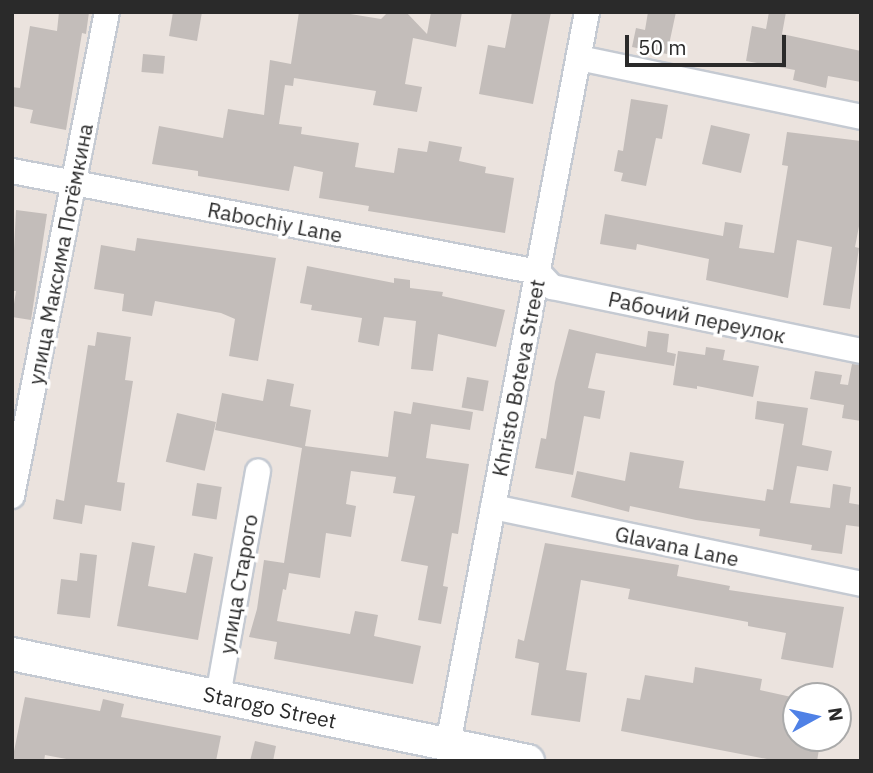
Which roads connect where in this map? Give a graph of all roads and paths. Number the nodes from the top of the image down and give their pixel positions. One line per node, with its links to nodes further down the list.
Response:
1 (107, 12): 6 (street, улица Максима Потёмкина)
2 (587, 12): 3 (street, Khristo Boteva Street)
3 (579, 58): 4 (street); 7 (street, Khristo Boteva Street)
4 (861, 117)
5 (12, 171): 6 (street, Rabochiy Lane)
6 (74, 183): 7 (street, Rabochiy Lane); 10 (street, улица Максима Потёмкина)
7 (538, 272): 8 (street, Рабочий переулок); 11 (street, Khristo Boteva Street)
8 (861, 351)
9 (258, 472): 14 (street, улица Старого)
10 (12, 496)
11 (493, 507): 12 (street, Glavana Lane); 15 (street, Khristo Boteva Street)
12 (861, 584)
13 (12, 653): 14 (street, Starogo Street)
14 (218, 696): 15 (street, Starogo Street)
15 (449, 744): 16 (street, Starogo Street)
16 (528, 761)

